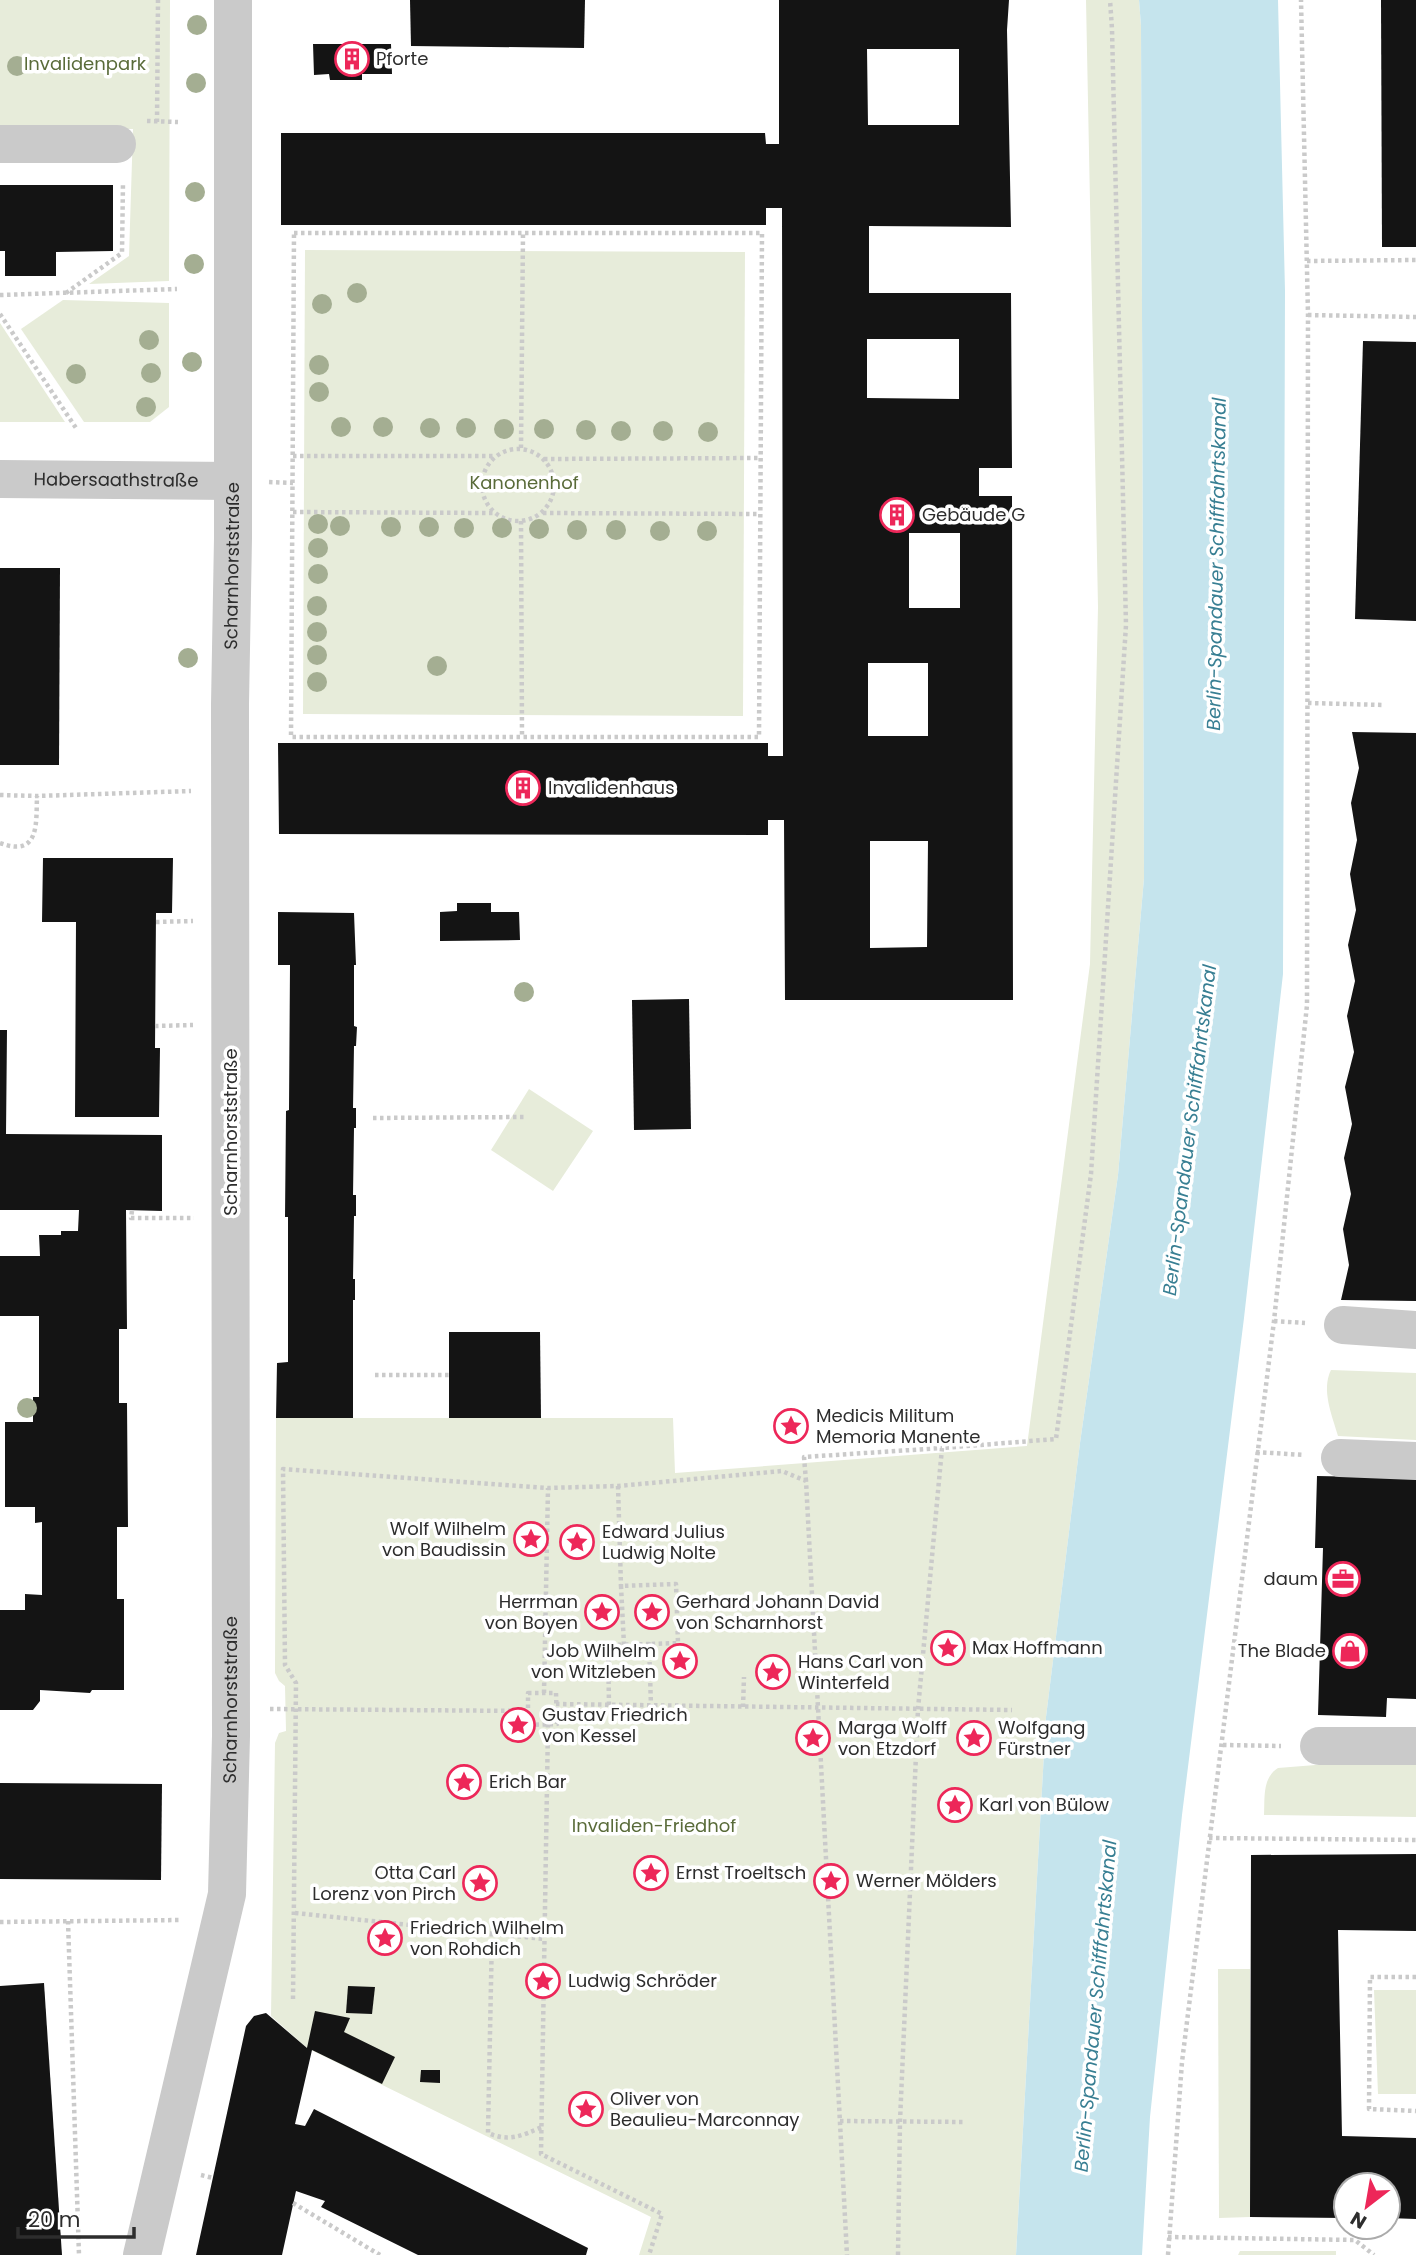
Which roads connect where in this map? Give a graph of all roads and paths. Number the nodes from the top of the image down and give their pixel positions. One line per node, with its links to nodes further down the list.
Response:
1 (158, 0): 5 (path)
2 (233, 0): 24 (street, Scharnhorststraße)
3 (1110, 0): 50 (path)
4 (1301, 0): 10 (path)
5 (157, 121)
6 (0, 144): 7 (street)
7 (120, 159): 12 (path)
8 (523, 233): 18 (path); 19 (path); 21 (path)
9 (1416, 260): 10 (path)
10 (1307, 261): 15 (path)
11 (177, 289): 12 (path)
12 (66, 293): 13 (path)
13 (0, 295)
14 (0, 314): 17 (path)
15 (1308, 315): 16 (path); 31 (path)
16 (1416, 317)
17 (76, 428)
18 (521, 448): 20 (path); 22 (path)
19 (293, 456): 20 (path); 25 (path)
20 (494, 456): 27 (path)
21 (760, 458): 22 (path); 29 (path)
22 (544, 459): 28 (path)
23 (0, 479): 24 (street, Habersaathstraße)
24 (251, 482): 25 (path); 96 (street, Scharnhorststraße)
25 (293, 483): 26 (path)
26 (293, 512): 27 (path); 33 (path)
27 (494, 513): 30 (path)
28 (542, 513): 29 (path); 30 (path)
29 (760, 514): 33 (path)
30 (521, 522): 33 (path)
31 (1308, 703): 32 (path); 51 (path)
32 (1383, 705)
33 (522, 736)
34 (196, 790): 36 (path)
35 (0, 795): 36 (path)
36 (37, 796): 37 (path)
37 (0, 843)
38 (195, 920): 39 (path)
39 (156, 922)
40 (195, 1025): 41 (path)
41 (155, 1026)
42 (524, 1117): 43 (path)
43 (373, 1118)
44 (132, 1211): 45 (path)
45 (187, 1218)
46 (1343, 1325): 47 (street)
47 (1416, 1330)
48 (375, 1375): 49 (path)
49 (449, 1375)
50 (942, 1447): 54 (path); 68 (path)
51 (1256, 1452): 52 (path); 73 (path)
52 (1340, 1458): 53 (street)
53 (1416, 1461)
54 (806, 1481): 55 (path); 66 (path)
55 (618, 1486): 56 (path); 57 (path)
56 (548, 1488): 61 (path); 69 (path)
57 (621, 1586): 58 (path); 59 (path)
58 (649, 1644): 59 (path); 64 (path)
59 (624, 1645): 63 (path)
60 (744, 1677): 65 (path)
61 (544, 1693): 62 (path); 71 (path)
62 (556, 1704): 63 (path); 72 (path)
63 (609, 1705): 64 (path)
64 (651, 1706): 65 (path)
65 (743, 1707): 66 (path)
66 (819, 1708): 68 (path); 87 (path)
67 (265, 1709): 69 (path)
68 (918, 1709): 70 (path); 88 (path)
69 (296, 1710): 71 (path); 78 (path)
70 (1012, 1710)
71 (528, 1711): 72 (path)
72 (548, 1724): 83 (path)
73 (1223, 1745): 74 (path); 76 (path)
74 (1319, 1746): 75 (street)
75 (1416, 1746)
76 (1209, 1838): 77 (path); 94 (path)
77 (1416, 1840)
78 (295, 1913): 82 (path); 85 (path)
79 (184, 1920): 80 (path)
80 (68, 1921): 81 (path); 95 (path)
81 (0, 1922)
82 (492, 1933): 83 (path); 90 (path)
83 (544, 1939): 90 (path)
84 (1416, 1977): 86 (path)
85 (293, 1999)
86 (1416, 2111)
87 (840, 2121): 88 (path); 99 (path)
88 (900, 2121): 89 (path); 100 (path)
89 (966, 2122)
90 (542, 2127): 98 (path)
91 (201, 2175): 92 (path)
92 (213, 2178)
93 (293, 2203): 97 (path)
94 (1168, 2237): 101 (path); 102 (path)
95 (79, 2255)
96 (142, 2255)
97 (380, 2255)
98 (649, 2255)
99 (847, 2255)
100 (898, 2255)
101 (1168, 2255)
102 (1374, 2255)

